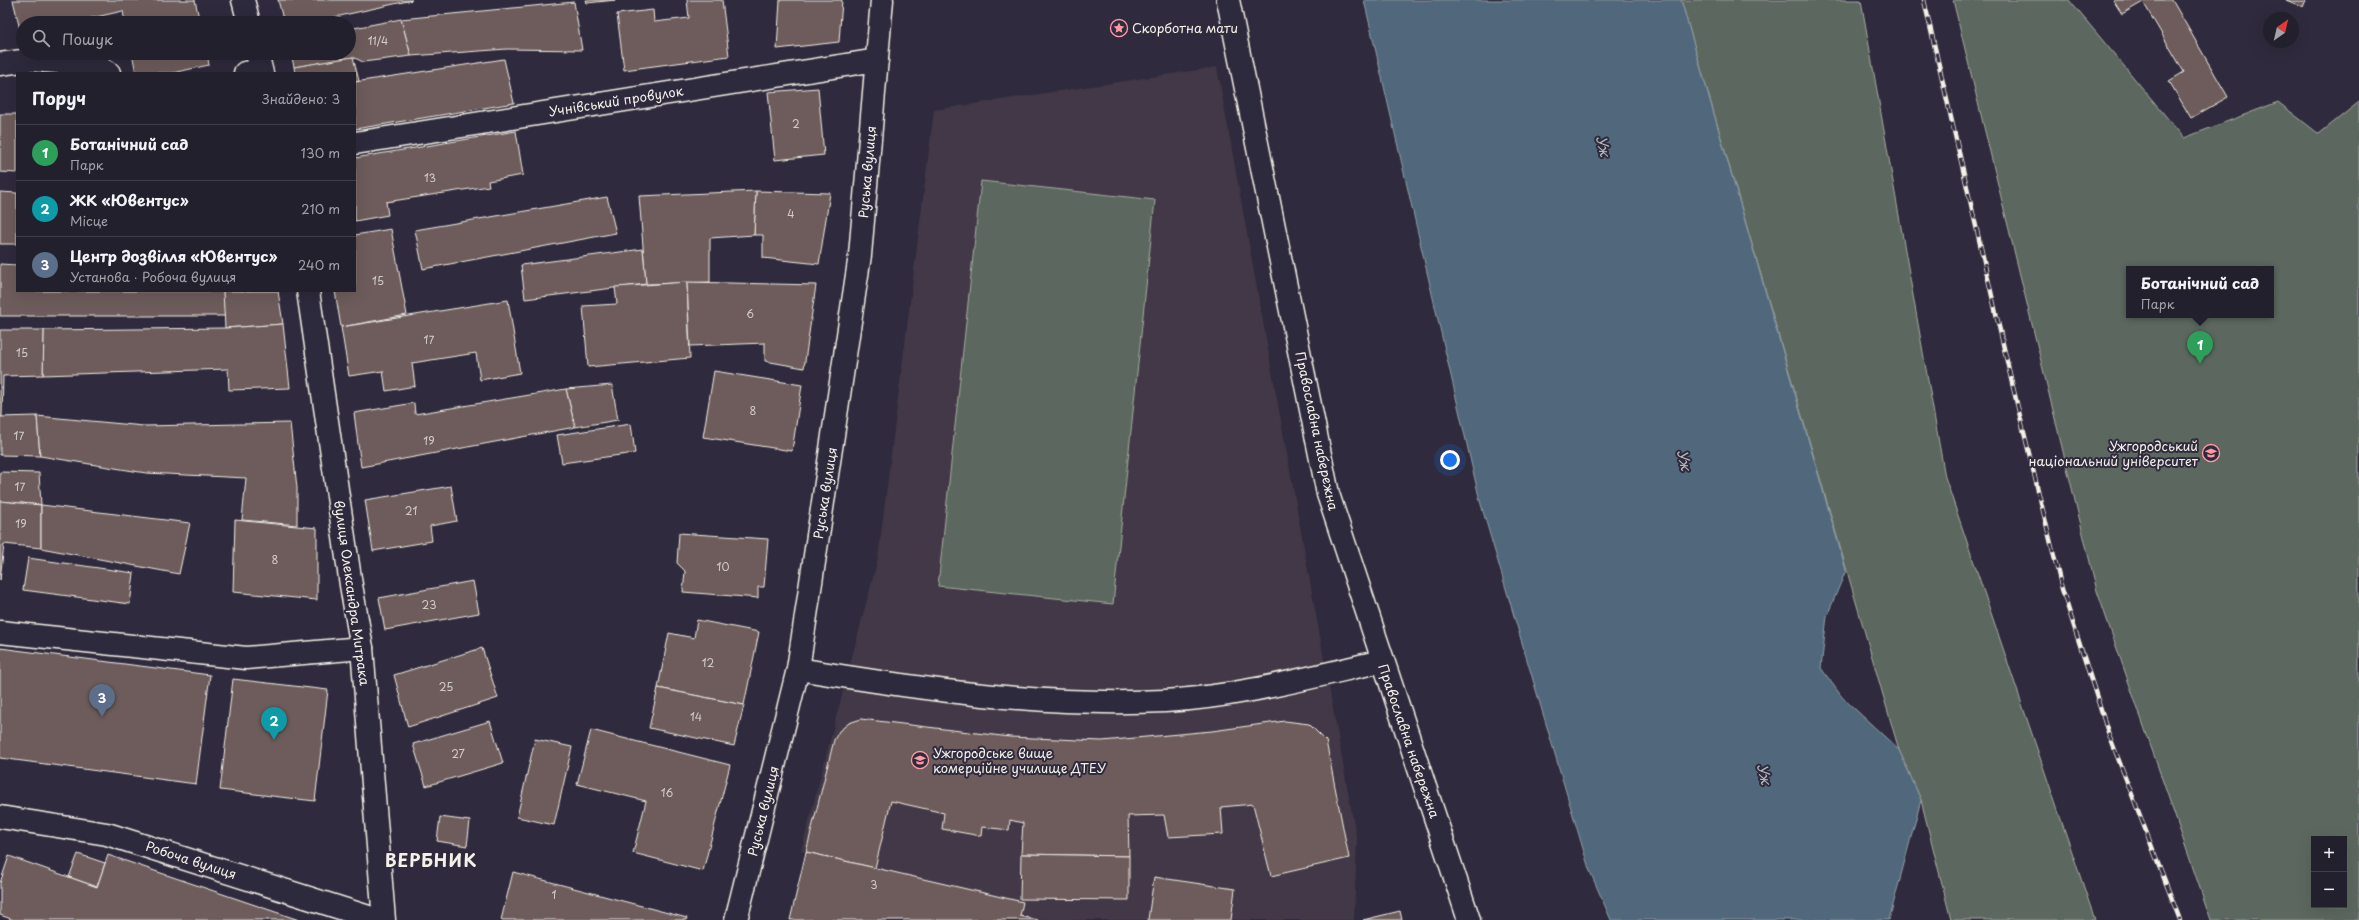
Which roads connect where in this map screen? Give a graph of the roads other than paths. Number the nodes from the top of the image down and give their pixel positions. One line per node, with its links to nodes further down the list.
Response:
1 (243, 0): 4 (street)
2 (882, 0): 7 (street)
3 (1228, 0): 14 (street, Православна набережна)
4 (247, 16)
5 (30, 60): 9 (street)
6 (30, 60): 8 (street)
7 (877, 60): 10 (street, Учнівський провулок); 15 (street, Руська вулиця)
8 (0, 64)
9 (108, 72)
10 (356, 143)
11 (308, 292): 13 (street, вулиця Олександра Митрака)
12 (0, 632): 13 (street)
13 (362, 648): 18 (street, вулиця Олександра Митрака)
14 (1382, 661): 15 (street); 20 (street, Православна набережна)
15 (798, 669): 19 (street, Руська вулиця)
16 (0, 817): 17 (street, Робоча вулиця)
17 (378, 920)
18 (384, 920)
19 (736, 920)
20 (1469, 920)

